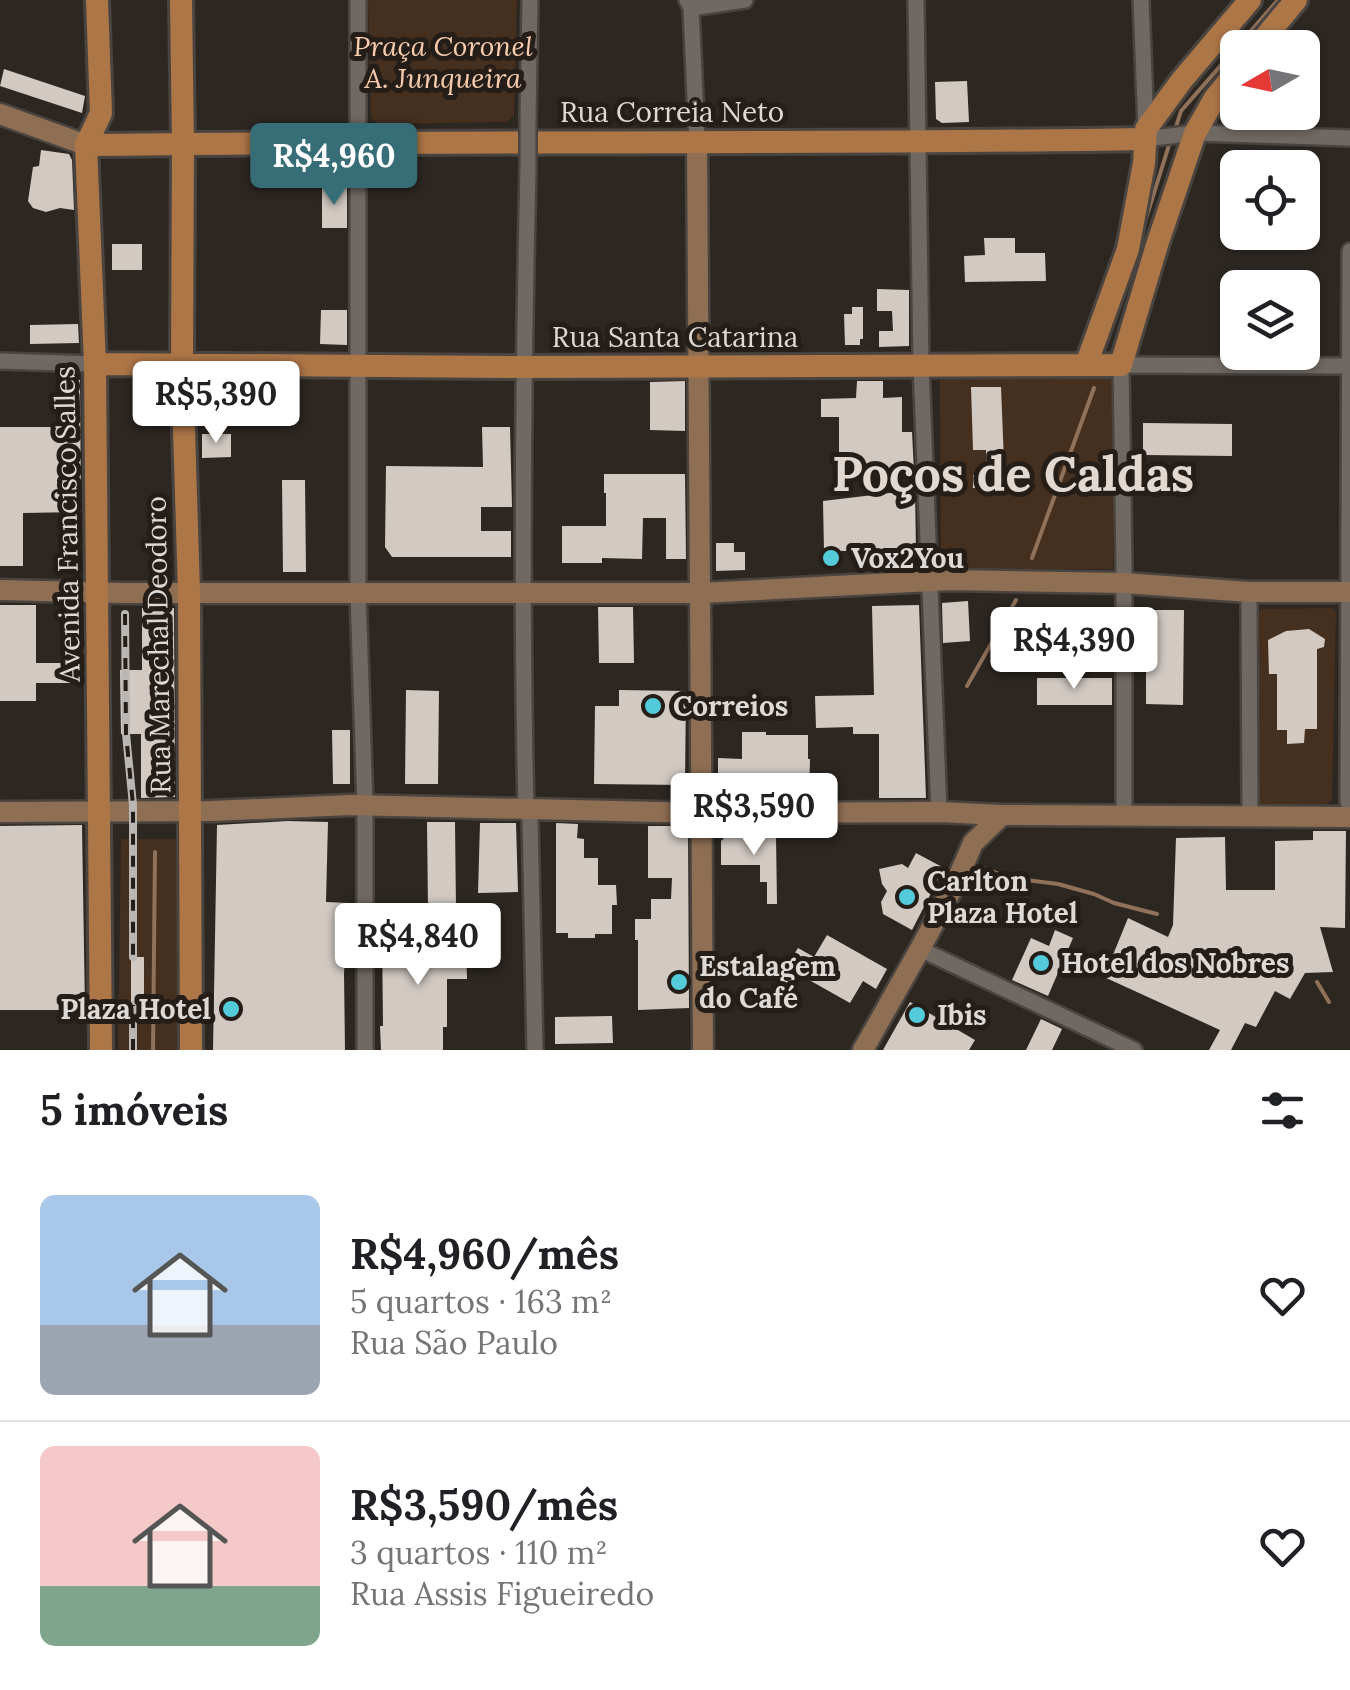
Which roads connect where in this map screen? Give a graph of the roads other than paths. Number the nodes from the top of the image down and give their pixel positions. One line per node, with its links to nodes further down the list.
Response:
1 (96, 0): 21 (main road, Avenida Francisco Salles)
2 (181, 0): 20 (main road, Rua Marechal Deodoro)
3 (358, 0): 18 (street)
4 (530, 0): 32 (street, bridge)
5 (745, 0): 10 (street)
6 (916, 0): 19 (street)
7 (1141, 0): 14 (street)
8 (1250, 0): 14 (main road)
9 (1296, 0): 11 (main road)
10 (689, 4): 17 (street)
11 (1271, 30)
12 (1220, 92): 15 (main road)
13 (0, 114): 21 (street, Rua Correia Neto)
14 (1145, 134): 15 (street, Rua Correia Neto); 19 (main road, Rua Correia Neto); 27 (main road)
15 (1191, 134): 16 (street, Rua Correia Neto); 28 (main road)
16 (1350, 138)
17 (697, 141): 18 (main road, Rua Correia Neto); 19 (main road, Rua Correia Neto); 29 (street)
18 (359, 143): 20 (main road, Rua Correia Neto); 26 (street)
19 (917, 143): 30 (street)
20 (183, 144): 21 (main road, Rua Correia Neto); 25 (main road, Rua Marechal Deodoro)
21 (86, 145): 24 (main road, Avenida Francisco Salles)
22 (1350, 251): 31 (street)
23 (0, 361): 24 (street, Rua Santa Catarina)
24 (96, 364): 25 (main road, Rua Santa Catarina); 36 (main road, Avenida Francisco Salles)
25 (182, 365): 26 (main road, Rua Santa Catarina); 37 (main road, Rua Marechal Deodoro)
26 (358, 365): 32 (main road, Rua Santa Catarina); 38 (street)
27 (1086, 365): 28 (main road, Rua Santa Catarina); 30 (main road, Rua Santa Catarina)
28 (1121, 365): 31 (street, Rua Santa Catarina); 34 (street)
29 (698, 366): 30 (main road, Rua Santa Catarina); 32 (main road, Rua Santa Catarina); 42 (street)
30 (920, 366): 33 (street)
31 (1350, 366): 40 (street)
32 (523, 368): 41 (street)
33 (929, 581): 34 (street); 42 (street); 49 (street)
34 (1124, 582): 39 (street); 52 (street)
35 (0, 590): 36 (street)
36 (98, 592): 37 (street); 48 (main road, Avenida Francisco Salles)
37 (189, 592): 38 (street); 46 (main road, Rua Marechal Deodoro)
38 (358, 592): 41 (street); 44 (street)
39 (1249, 592): 40 (street); 53 (street)
40 (1349, 592): 43 (street)
41 (522, 593): 42 (street); 45 (street)
42 (702, 593): 50 (street)
43 (1350, 804)
44 (364, 806): 45 (street); 46 (street); 59 (street)
45 (526, 810): 50 (street); 60 (street)
46 (190, 811): 48 (street); 58 (main road, Rua Marechal Deodoro)
47 (0, 812): 48 (street)
48 (99, 812): 57 (main road, Avenida Francisco Salles)
49 (939, 812): 50 (street); 51 (street); 55 (street)
50 (702, 813): 61 (street)
51 (1002, 815): 52 (street); 55 (street)
52 (1124, 816): 53 (street)
53 (1250, 816): 54 (street)
54 (1350, 818)
55 (973, 842): 56 (street)
56 (920, 949): 62 (street); 63 (street)
57 (101, 1050)
58 (191, 1050)
59 (365, 1050)
60 (535, 1050)
61 (703, 1050)
62 (863, 1050)
63 (1134, 1050)

